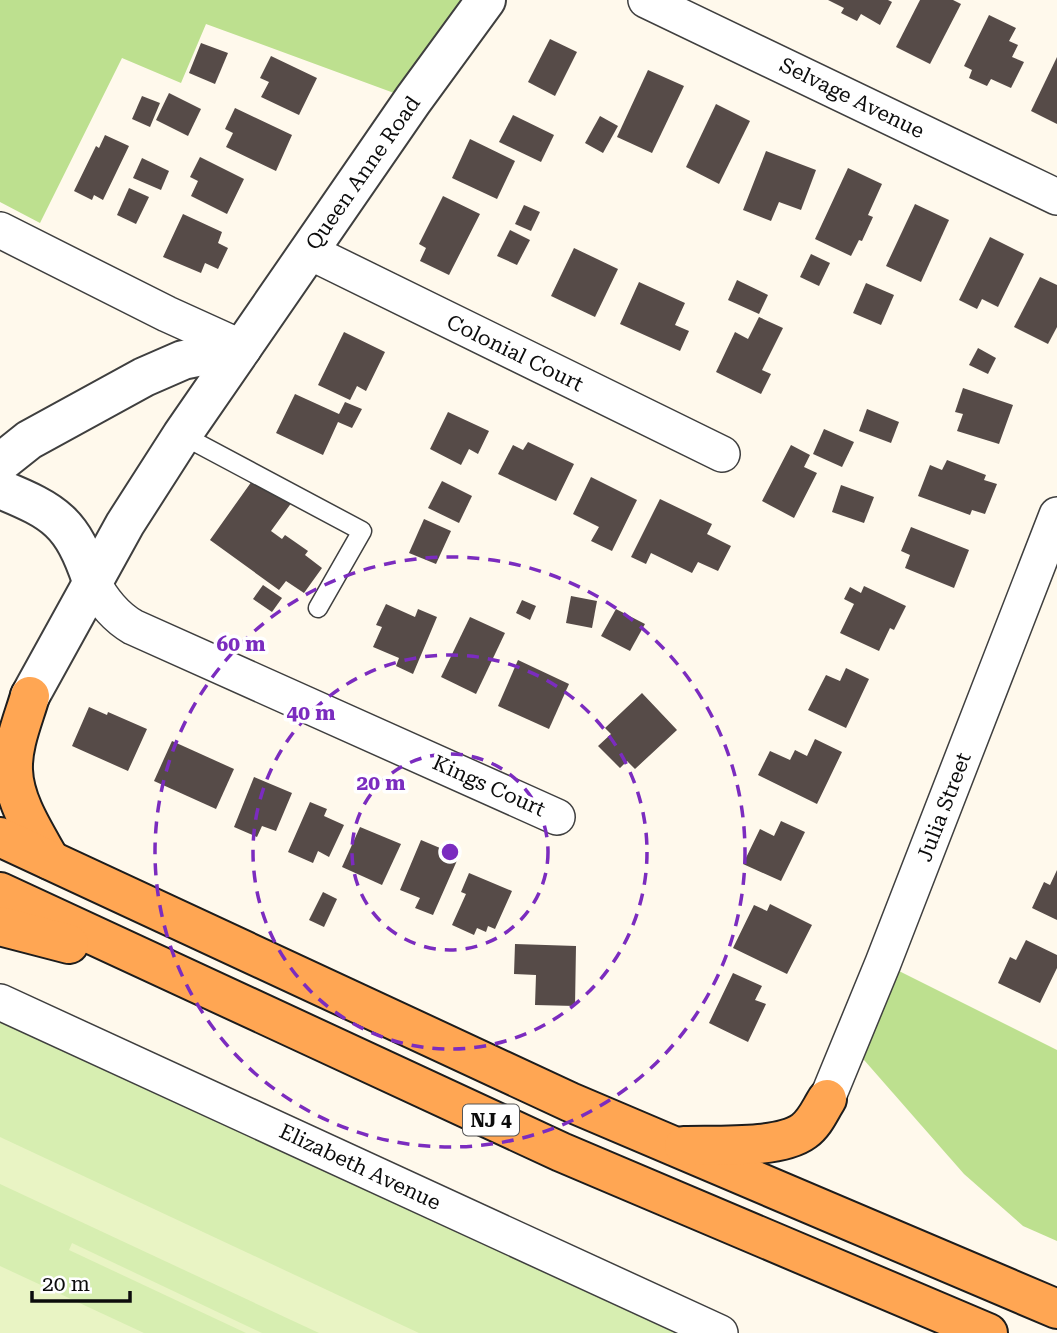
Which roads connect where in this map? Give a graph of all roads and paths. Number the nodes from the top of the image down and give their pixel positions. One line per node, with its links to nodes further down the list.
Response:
1 (486, 0): 5 (street, Queen Anne Road)
2 (646, 0): 3 (street, Selvage Avenue)
3 (1057, 197)
4 (0, 230): 6 (street)
5 (308, 251): 6 (street, Queen Anne Road); 8 (street, Colonial Court)
6 (242, 348): 7 (street, Queen Anne Road); 9 (street)
7 (182, 435): 12 (street, Queen Anne Road); 13 (lane)
8 (722, 454)
9 (0, 463)
10 (0, 489): 12 (street)
11 (1057, 515): 23 (street, Julia Street)
12 (92, 581): 14 (street, Queen Anne Road); 16 (street, Kings Court)
13 (318, 608)
14 (30, 696): 15 (highway); 18 (highway)
15 (0, 726)
16 (557, 817)
17 (0, 837): 18 (highway, NJ 4)
18 (50, 860): 24 (highway, NJ 4)
19 (0, 892): 21 (highway, NJ 4)
20 (0, 926): 21 (highway)
21 (181, 976): 27 (highway, NJ 4)
22 (0, 1002): 26 (street, Elizabeth Avenue)
23 (827, 1099): 24 (highway)
24 (671, 1146): 25 (highway, NJ 4)
25 (1057, 1309)
26 (720, 1333)
27 (988, 1333)

